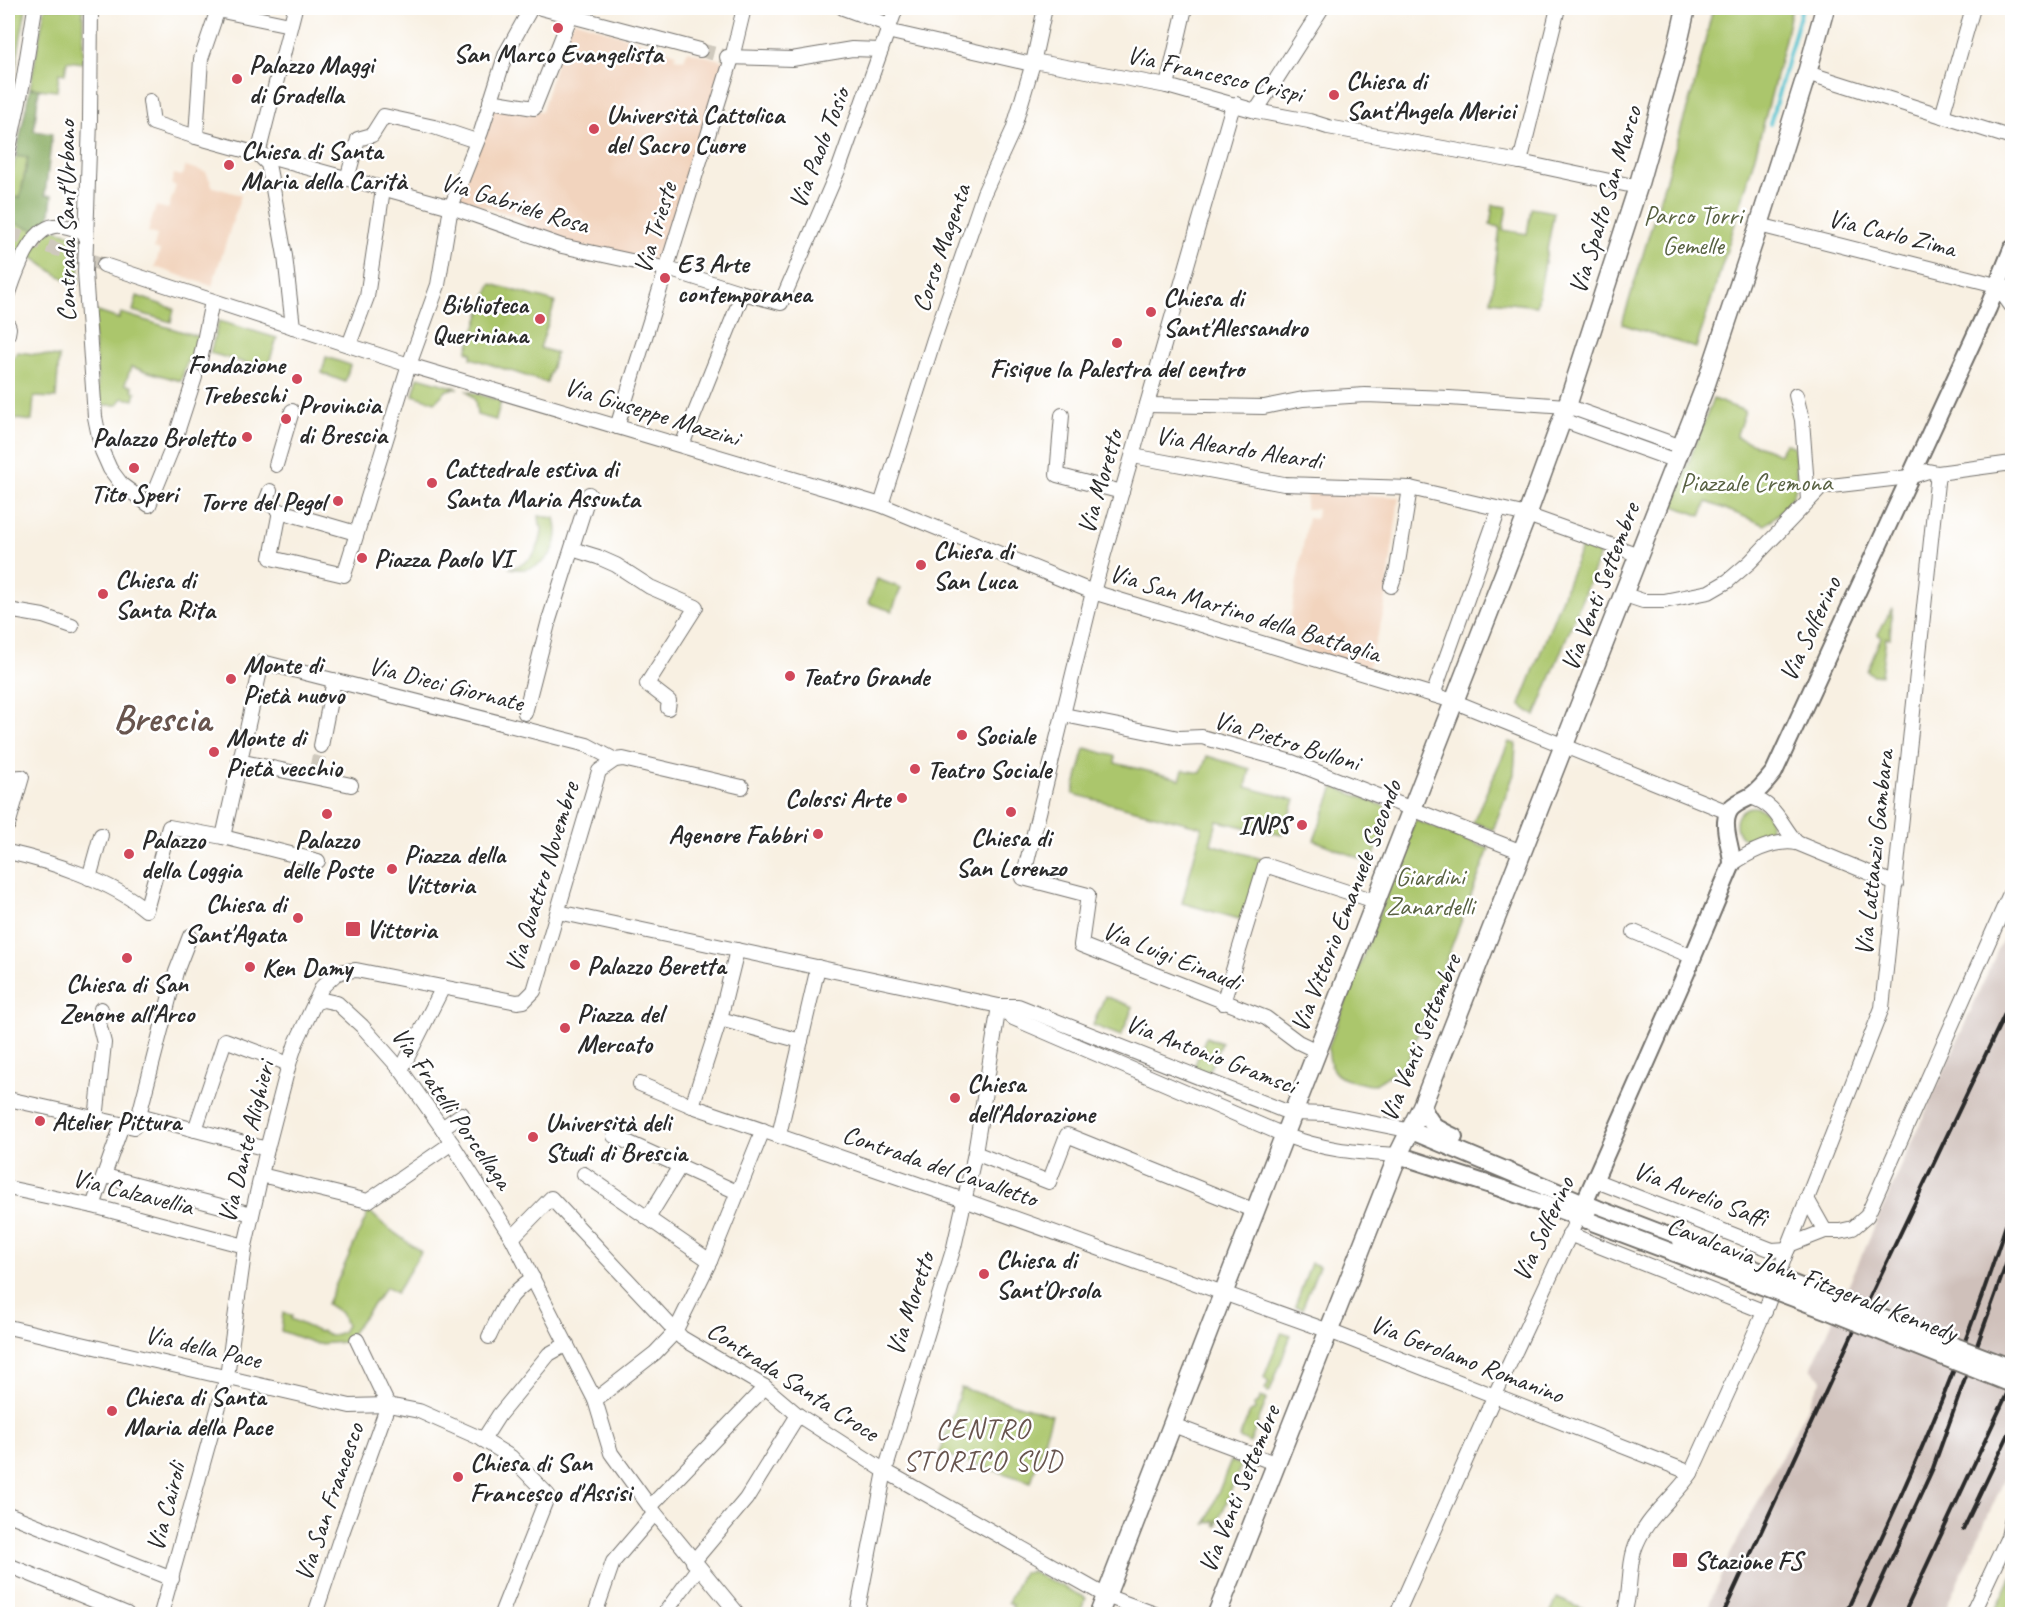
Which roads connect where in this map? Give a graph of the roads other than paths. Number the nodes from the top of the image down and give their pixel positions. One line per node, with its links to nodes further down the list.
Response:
1 (35, 8): 34 (street)
2 (91, 8): 42 (street, Contrada Sant'Urbano)
3 (295, 8): 18 (street)
4 (531, 8): 27 (street)
5 (541, 8): 17 (street)
6 (744, 8): 22 (street, Via Trieste)
7 (843, 8): 19 (street, Via Francesco Crispi)
8 (896, 8): 19 (street, Via Paolo Tosio)
9 (1045, 8): 23 (street, Corso Magenta)
10 (1185, 8): 25 (street)
11 (1323, 8): 29 (street)
12 (1558, 8): 36 (street)
13 (1686, 8): 38 (main road, Via Spalto San Marco)
14 (1825, 8): 24 (main road, Via Venti Settembre)
15 (1973, 8): 30 (street)
16 (599, 14): 17 (street); 20 (street)
17 (571, 15): 27 (street)
18 (290, 25): 31 (street); 35 (street)
19 (888, 28): 21 (street, Via Paolo Tosio); 23 (street, Via Francesco Crispi)
20 (700, 50)
21 (881, 50): 22 (street); 50 (street, Via Paolo Tosio)
22 (730, 57): 45 (street, Via Trieste)
23 (1033, 63): 25 (street, Via Francesco Crispi); 78 (street, Corso Magenta)
24 (1807, 73): 30 (street); 41 (main road, Via Venti Settembre)
25 (1167, 86): 28 (street, Via Francesco Crispi)
26 (150, 100): 31 (street, Via Gabriele Rosa)
27 (490, 101): 33 (street)
28 (1236, 104): 29 (street, Via Francesco Crispi); 60 (street, Via Moretto)
29 (1256, 111): 36 (street, Via Francesco Crispi)
30 (1942, 117): 32 (street)
31 (196, 137): 35 (street, Via Gabriele Rosa)
32 (2013, 138)
33 (476, 141): 37 (street); 40 (street)
34 (8, 153)
35 (258, 154): 37 (street, Via Gabriele Rosa); 53 (street)
36 (1520, 162): 38 (street, Via Francesco Crispi)
37 (347, 178): 39 (street, Via Gabriele Rosa)
38 (1638, 187): 62 (main road, Via Spalto San Marco)
39 (383, 189): 40 (street, Via Gabriele Rosa); 55 (street)
40 (451, 207): 45 (street, Via Gabriele Rosa); 57 (street)
41 (1759, 225): 46 (street, Via Carlo Zima); 66 (main road, Via Venti Settembre)
42 (87, 233): 48 (street); 58 (street, Contrada Sant'Urbano)
43 (2013, 249): 46 (street, Via Solferino)
44 (104, 265): 49 (street, Via Giuseppe Mazzini)
45 (668, 269): 47 (street, Via Gabriele Rosa); 64 (street, Via Trieste)
46 (2006, 281): 51 (street); 71 (street, Via Solferino)
47 (743, 293): 50 (street, Via Gabriele Rosa); 65 (street)
48 (8, 296)
49 (212, 301): 53 (street, Via Giuseppe Mazzini); 56 (street)
50 (781, 303)
51 (2013, 307)
52 (8, 325): 54 (street)
53 (293, 327): 55 (street, Via Giuseppe Mazzini)
54 (8, 333)
55 (349, 345): 57 (street, Via Giuseppe Mazzini)
56 (200, 361)
57 (409, 365): 64 (street, Via Giuseppe Mazzini); 82 (street)
58 (195, 377)
59 (1796, 395): 77 (street)
60 (1147, 405): 62 (street); 67 (street, Via Moretto)
61 (291, 411): 69 (street)
62 (1565, 413): 66 (street); 81 (main road, Via Vittorio Emanuele Secondo)
63 (1062, 415): 73 (street)
64 (617, 427): 65 (street, Via Giuseppe Mazzini)
65 (682, 446): 78 (street, Via Giuseppe Mazzini)
66 (1679, 454): 84 (main road, Via Venti Settembre)
67 (1133, 456): 72 (street, Via Aleardo Aleardi); 73 (street, Via Moretto)
68 (2013, 463): 70 (street)
69 (276, 465)
70 (1938, 473): 71 (street); 76 (street, Via Lattanzio Gambara)
71 (1909, 477): 76 (street); 77 (street); 103 (street, Via Solferino)
72 (1410, 488): 79 (street, Via Aleardo Aleardi); 85 (street)
73 (1122, 492): 86 (street, Via Moretto)
74 (589, 495): 83 (street)
75 (268, 496): 80 (street)
76 (1934, 499): 116 (street, Via Lattanzio Gambara)
77 (1808, 500): 87 (street)
78 (881, 505): 86 (street, Via San Martino della Battaglia)
79 (1499, 509): 81 (street, Via Aleardo Aleardi); 91 (street)
80 (280, 511): 82 (street); 82 (street)
81 (1527, 514): 84 (street, Via Aleardo Aleardi); 92 (main road, Via Vittorio Emanuele Secondo)
82 (356, 533)
83 (572, 549): 93 (street); 94 (street)
84 (1639, 555): 87 (main road, Via Venti Settembre)
85 (1391, 586)
86 (1093, 592): 91 (street, Via San Martino della Battaglia); 95 (street, Via Moretto)
87 (1625, 595): 97 (main road, Via Venti Settembre)
88 (8, 610): 89 (street)
89 (72, 626)
90 (334, 680): 96 (street); 98 (street, Via Dieci Giornate); 99 (street, Via Dieci Giornate)
91 (1433, 695): 92 (street, Via San Martino della Battaglia)
92 (1453, 701): 97 (street, Via San Martino della Battaglia); 104 (main road, Via Vittorio Emanuele Secondo)
93 (668, 708)
94 (525, 713)
95 (1064, 715): 104 (street, Via Pietro Bulloni); 115 (street, Via Moretto)
96 (321, 746)
97 (1564, 747): 105 (street, Via San Martino della Battaglia); 111 (main road, Via Venti Settembre)
98 (615, 760): 102 (street, Via Dieci Giornate); 119 (street, Via Quattro Novembre)
99 (239, 761): 101 (street); 108 (street)
100 (15, 778): 106 (street)
101 (351, 785)
102 (742, 787)
103 (1750, 797): 105 (street, Via Solferino); 109 (street)
104 (1412, 808): 111 (street, Via Pietro Bulloni); 118 (main road, Via Vittorio Emanuele Secondo)
105 (1728, 812): 113 (street)
106 (8, 825)
107 (101, 835): 114 (street)
108 (223, 837): 112 (street); 114 (street)
109 (1797, 843): 113 (street); 116 (street)
110 (8, 852): 114 (street)
111 (1522, 852): 140 (main road, Via Venti Settembre)
112 (318, 861)
113 (1732, 864): 123 (street, Via Solferino)
114 (89, 878)
115 (1023, 878): 128 (street, Via Luigi Einaudi)
116 (1896, 884): 165 (street, Via Lattanzio Gambara)
117 (2013, 889): 172 (street)
118 (1375, 901): 128 (street); 134 (main road, Via Vittorio Emanuele Secondo)
119 (558, 912): 122 (street, Via Antonio Gramsci); 126 (street, Via Quattro Novembre)
120 (1634, 932): 123 (street)
121 (190, 936): 143 (street)
122 (737, 950): 124 (street, Via Antonio Gramsci); 132 (street)
123 (1693, 957): 162 (street, Via Solferino)
124 (818, 967): 130 (street, Via Antonio Gramsci); 133 (street)
125 (344, 971): 126 (street); 127 (street, Via Dante Alighieri); 129 (street)
126 (443, 987): 136 (street)
127 (314, 1003): 129 (street); 135 (street, Via Dante Alighieri)
128 (1223, 1003): 134 (street, Via Luigi Einaudi)
129 (337, 1004): 136 (street, Via Fratelli Porcellaga)
130 (999, 1006): 141 (street, Via Antonio Gramsci); 152 (street, Via Antonio Gramsci); 155 (street, Via Moretto)
131 (101, 1009): 144 (street)
132 (720, 1019): 133 (street); 139 (street)
133 (801, 1041): 150 (street)
134 (1317, 1051): 141 (main road, Via Vittorio Emanuele Secondo)
135 (290, 1064): 147 (street); 154 (street, Via Dante Alighieri)
136 (401, 1070): 146 (street, Via Fratelli Porcellaga)
137 (640, 1084): 139 (street, Contrada del Cavalletto)
138 (8, 1099): 144 (street)
139 (692, 1106): 148 (street, Contrada del Cavalletto)
140 (1422, 1106): 149 (main road, Via Venti Settembre); 157 (street)
141 (1293, 1113): 149 (street, Via Antonio Gramsci); 152 (main road, Via Vittorio Emanuele Secondo)
142 (462, 1114): 146 (street)
143 (139, 1115): 145 (street); 147 (street)
144 (96, 1120): 145 (street)
145 (122, 1125): 161 (street)
146 (442, 1128): 153 (street, Via Fratelli Porcellaga)
147 (195, 1130): 154 (street)
148 (763, 1130): 150 (street, Contrada del Cavalletto); 164 (street)
149 (1412, 1131): 156 (main road, Via Venti Settembre); 157 (street)
150 (779, 1135): 166 (street, Contrada del Cavalletto)
151 (614, 1136): 158 (street)
152 (1284, 1136): 156 (street, Via Antonio Gramsci); 168 (main road, Via Vittorio Emanuele Secondo)
153 (452, 1143): 160 (street); 174 (street, Via Fratelli Porcellaga)
154 (267, 1149): 160 (street, Via Dante Alighieri)
155 (975, 1153): 166 (street, Via Moretto); 168 (street)
156 (1398, 1155): 169 (street); 182 (main road, Via Venti Settembre)
157 (1486, 1161): 169 (street)
158 (680, 1166): 164 (street); 171 (street)
159 (584, 1174): 171 (street)
160 (261, 1175): 170 (street, Via Dante Alighieri)
161 (105, 1176): 167 (street); 170 (street)
162 (1594, 1180): 169 (street, Via Solferino); 176 (street, Via Aurelio Saffi)
163 (8, 1188): 167 (street, Via Calzavellia)
164 (737, 1192): 177 (street)
165 (1807, 1199): 172 (street); 176 (street, Via Lattanzio Gambara)
166 (964, 1200): 179 (street, Contrada del Cavalletto); 198 (street, Via Moretto)
167 (93, 1206): 175 (street, Via Calzavellia)
168 (1256, 1211): 179 (main road, Via Vittorio Emanuele Secondo)
169 (1588, 1213): 173 (street, Via Solferino); 187 (street, Cavalcavia John Fitzgerald Kennedy, bridge); 189 (street, Cavalcavia John Fitzgerald Kennedy, bridge)
170 (252, 1214): 175 (street, Via Dante Alighieri)
171 (648, 1218): 177 (street)
172 (1825, 1231): 176 (street)
173 (1569, 1234): 180 (street); 191 (street, Via Solferino)
174 (512, 1238): 178 (street, Via Fratelli Porcellaga); 183 (street, Contrada Santa Croce)
175 (245, 1246): 188 (street, Via Dante Alighieri)
176 (1789, 1247): 180 (street, Via Lattanzio Gambara)
177 (710, 1261): 183 (street)
178 (533, 1278): 184 (street); 186 (street, Via Fratelli Porcellaga)
179 (1224, 1292): 182 (street, Via Gerolamo Romanino); 195 (main road, Via Vittorio Emanuele Secondo)
180 (1765, 1312): 199 (street, Via Lattanzio Gambara)
181 (8, 1327): 188 (street, Via della Pace)
182 (1329, 1331): 191 (street, Via Gerolamo Romanino); 197 (main road, Via Venti Settembre)
183 (675, 1332): 190 (street, Contrada Santa Croce); 192 (street)
184 (489, 1337)
185 (357, 1340): 193 (street)
186 (567, 1344): 192 (street, Via Fratelli Porcellaga); 196 (street)
187 (2013, 1368)
188 (227, 1377): 193 (street, Via della Pace); 206 (street, Via Cairoli)
189 (2013, 1384)
190 (765, 1387): 194 (street, Contrada Santa Croce); 200 (street)
191 (1494, 1396): 199 (street, Via Gerolamo Romanino); 219 (street, Via Solferino)
192 (595, 1400): 200 (street, Via Fratelli Porcellaga)
193 (388, 1405): 196 (street, Via della Pace); 210 (street, Via San Francesco)
194 (798, 1415): 198 (street, Contrada Santa Croce); 204 (street)
195 (1173, 1425): 197 (street); 207 (main road, Via Vittorio Emanuele Secondo)
196 (483, 1440): 211 (street, Via della Pace)
197 (1277, 1464): 218 (main road, Via Venti Settembre)
198 (885, 1471): 207 (street, Contrada Santa Croce); 215 (street, Via Moretto)
199 (1691, 1473): 220 (street, Via Lattanzio Gambara)
200 (653, 1510): 204 (street, Via Fratelli Porcellaga); 212 (street)
201 (8, 1514): 206 (street)
202 (2013, 1518): 203 (street)
203 (2010, 1535): 221 (street)
204 (696, 1565): 213 (street); 214 (street, Via Fratelli Porcellaga)
205 (8, 1566): 208 (street)
206 (172, 1579): 209 (street, Via Cairoli)
207 (1106, 1596): 216 (main road, Via Vittorio Emanuele Secondo); 217 (street)
208 (127, 1614)
209 (161, 1614)
210 (315, 1614)
211 (501, 1614)
212 (595, 1614)
213 (664, 1614)
214 (738, 1614)
215 (857, 1614)
216 (1099, 1614)
217 (1155, 1614)
218 (1217, 1614)
219 (1397, 1614)
220 (1624, 1614)
221 (1972, 1614)

